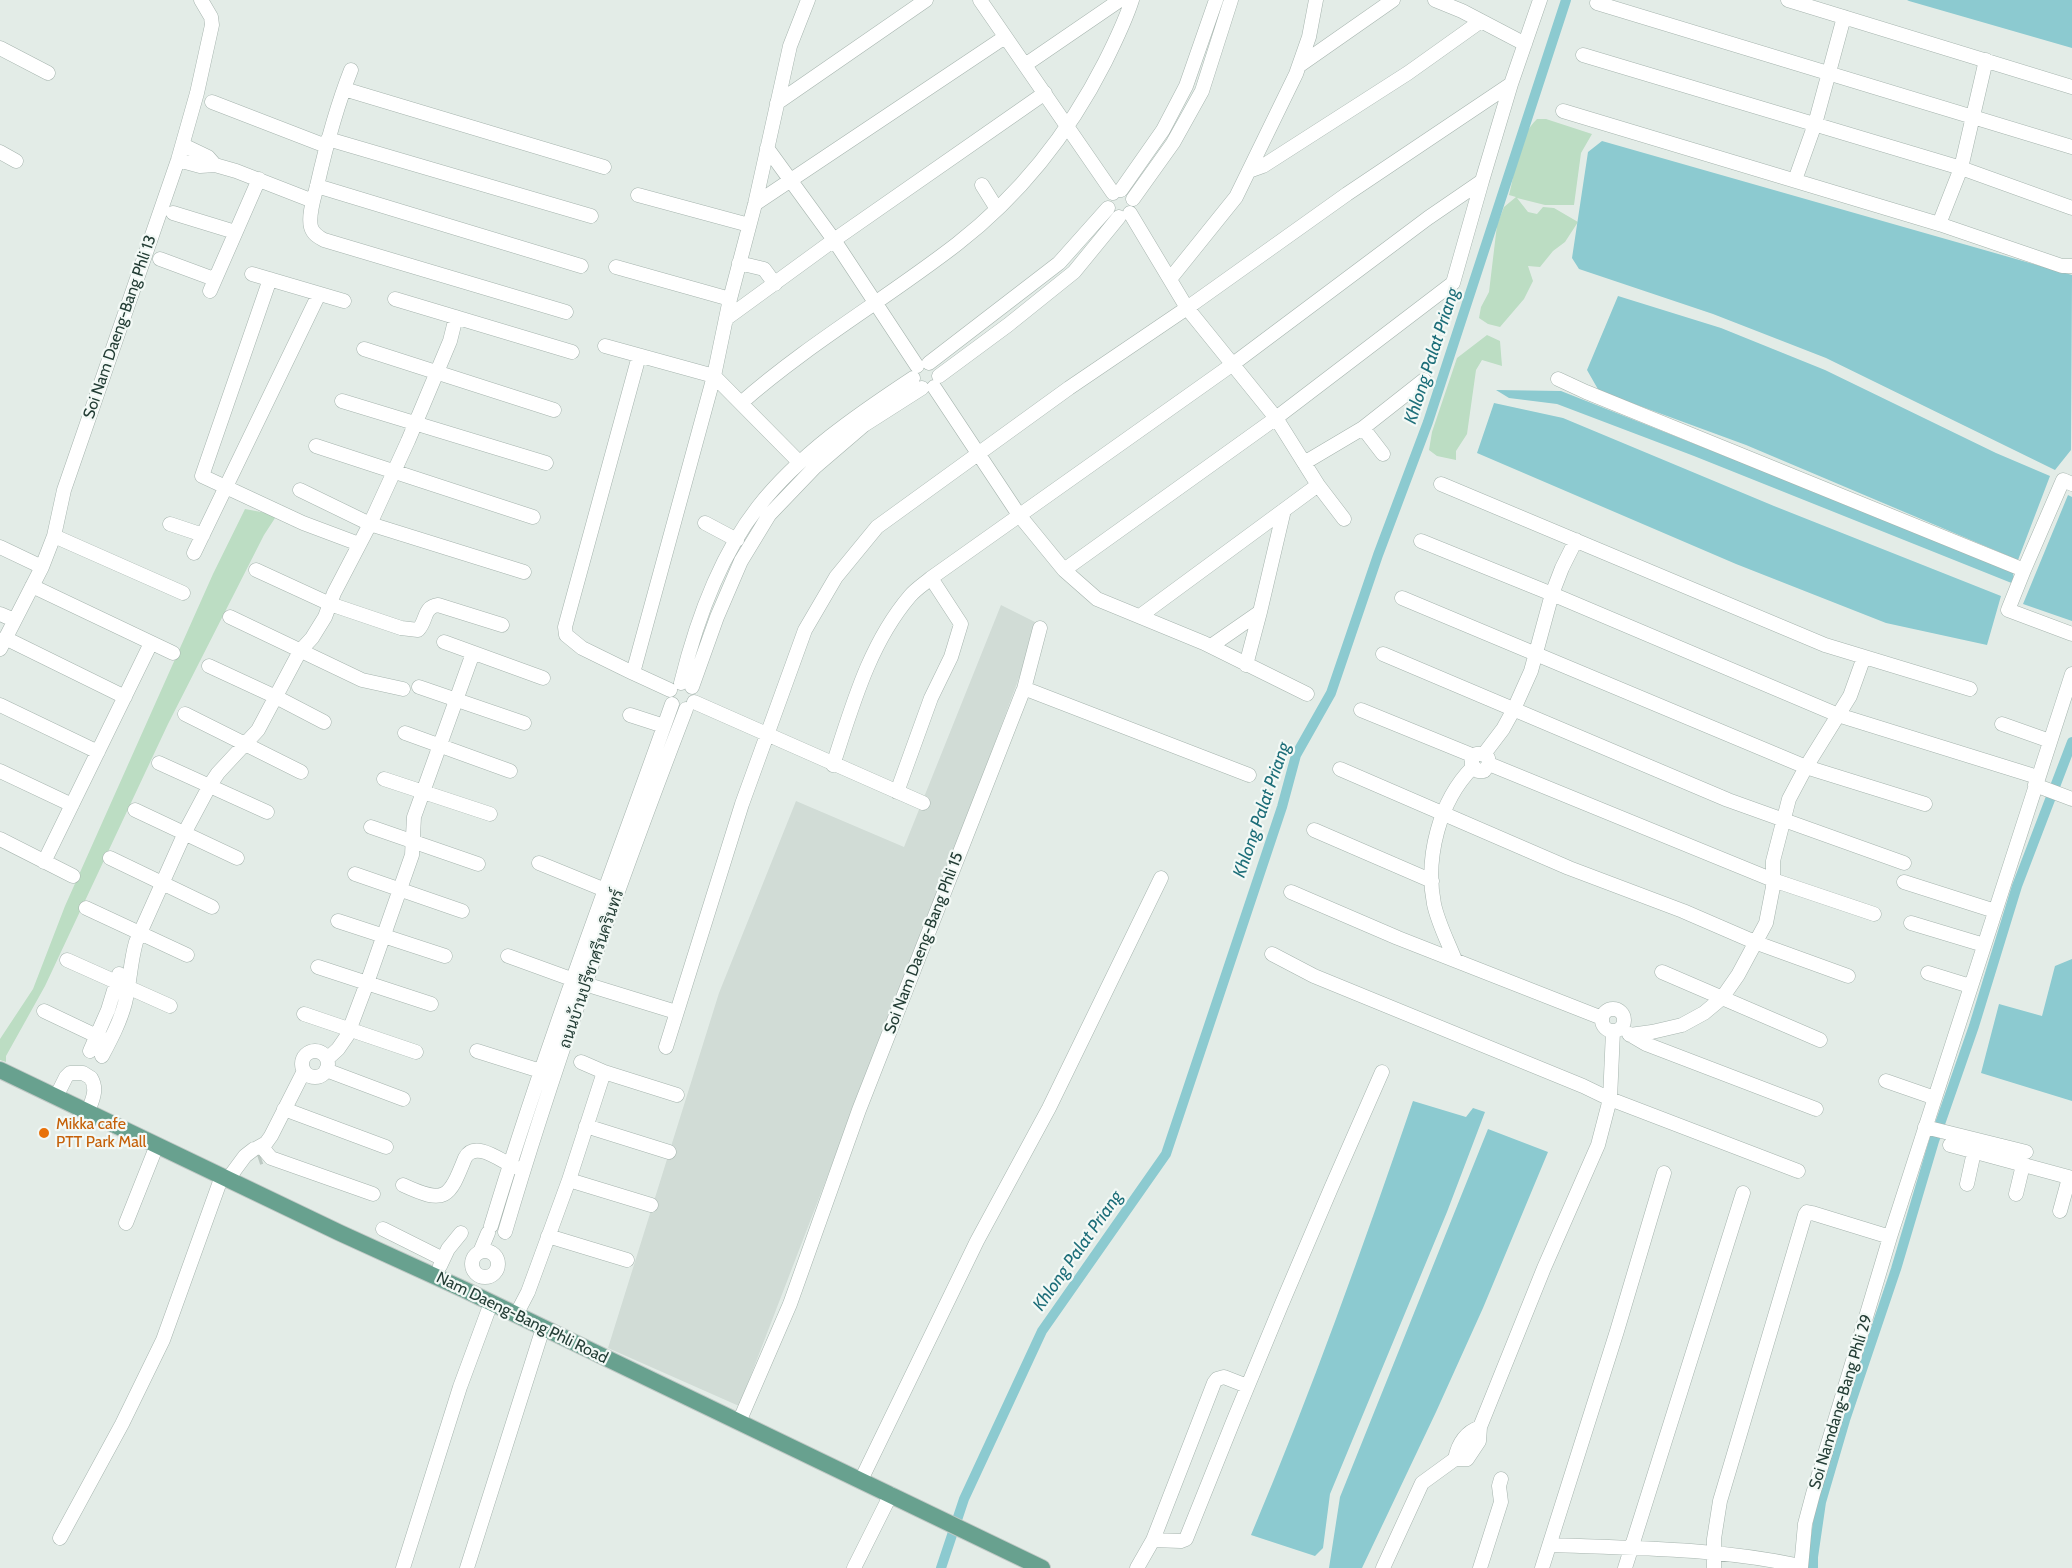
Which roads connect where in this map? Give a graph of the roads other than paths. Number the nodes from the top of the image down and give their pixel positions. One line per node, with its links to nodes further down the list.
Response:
1 (201, 0): 38 (street, Soi Nam Daeng-Bang Phli 13)
2 (808, 0): 32 (street)
3 (926, 0): 32 (street)
4 (1120, 0): 22 (street)
5 (1132, 0): 36 (street)
6 (1216, 0): 54 (street, ถนนบ้านปรีชาศรีนครินทร์)
7 (1231, 0): 56 (street, ถนนบ้านปรีชาศรีนครินทร์)
8 (1316, 0): 23 (street)
9 (1393, 0): 23 (street)
10 (1435, 0): 16 (street)
11 (1540, 0): 18 (street)
12 (1788, 0): 15 (street)
13 (984, 1): 17 (street)
14 (1597, 3): 25 (street)
15 (1844, 17): 21 (street); 25 (street)
16 (1481, 21): 18 (street); 47 (street)
17 (1005, 38): 22 (street); 50 (street)
18 (1525, 44): 27 (street)
19 (0, 48): 26 (street)
20 (1583, 55): 35 (street)
21 (1986, 60): 28 (street); 34 (street)
22 (1025, 65): 30 (street)
23 (1300, 65): 47 (street)
24 (351, 70): 29 (street)
25 (1829, 72): 34 (street); 35 (street)
26 (48, 73)
27 (1511, 84): 51 (street); 82 (street)
28 (2072, 87)
29 (344, 89): 37 (street); 45 (street)
30 (1045, 93): 36 (street); 67 (street)
31 (212, 102): 37 (street)
32 (777, 103): 40 (street)
33 (1563, 111): 49 (street)
34 (1973, 116): 39 (street); 46 (street)
35 (1815, 124): 46 (street); 49 (street)
36 (1068, 126): 54 (street); 60 (street)
37 (327, 142): 53 (street); 63 (street)
38 (183, 145): 42 (street, Soi Nam Daeng-Bang Phli 13); 44 (street)
39 (2072, 147)
40 (767, 148): 50 (street); 58 (street)
41 (0, 152): 43 (street)
42 (178, 160): 44 (street); 122 (street, Soi Nam Daeng-Bang Phli 13)
43 (16, 161)
44 (215, 165): 48 (street)
45 (604, 167)
46 (1960, 168): 59 (street); 64 (street)
47 (1248, 171): 75 (street)
48 (259, 179): 57 (street); 66 (street)
49 (1795, 180): 64 (street)
50 (790, 182): 58 (street); 67 (street)
51 (1482, 182): 90 (street); 99 (street)
52 (982, 185): 60 (street)
53 (317, 186): 57 (street); 70 (street)
54 (1117, 191): 56 (street); 62 (street, ถนนบ้านปรีชาศรีนครินทร์)
55 (638, 195): 65 (street)
56 (1133, 199): 62 (street, ถนนบ้านปรีชาศรีนครินทร์)
57 (313, 201): 83 (street)
58 (755, 204): 65 (street)
59 (2072, 208)
60 (997, 209): 81 (street)
61 (173, 213): 66 (street)
62 (1119, 213): 75 (street); 93 (street, ถนนบ้านปรีชาศรีนครินทร์)
63 (591, 216)
64 (1939, 224): 71 (street)
65 (749, 225): 69 (street)
66 (235, 232): 68 (street)
67 (834, 240): 76 (street); 81 (street)
68 (160, 259)
69 (739, 263): 76 (street); 79 (street)
70 (581, 266)
71 (2072, 266)
72 (616, 267): 79 (street)
73 (252, 274): 74 (street)
74 (270, 279): 77 (street); 112 (street)
75 (1170, 279): 82 (street)
76 (775, 284): 85 (street)
77 (319, 294): 80 (street); 112 (street)
78 (395, 299): 84 (street)
79 (730, 299): 85 (street)
80 (344, 302)
81 (875, 303): 93 (street); 97 (street)
82 (1187, 308): 90 (street); 103 (street)
83 (566, 312)
84 (456, 317): 88 (street); 91 (street)
85 (727, 318): 92 (street)
86 (605, 346): 89 (street)
87 (364, 349): 91 (street)
88 (572, 352)
89 (639, 356): 92 (street); 160 (street)
90 (1233, 364): 99 (street); 115 (street)
91 (437, 373): 98 (street); 100 (street)
92 (714, 376): 97 (street); 160 (street)
93 (926, 376): 103 (street); 105 (street, ถนนบ้านปรีชาศรีนครินทร์); 169 (street, ถนนบ้านปรีชาศรีนครินทร์)
94 (1558, 379): 132 (street)
95 (1424, 380): 101 (street)
96 (342, 401): 100 (street)
97 (741, 404): 105 (street)
98 (554, 410)
99 (1276, 418): 107 (street); 131 (street)
100 (416, 423): 106 (street); 108 (street)
101 (1363, 428): 104 (street); 107 (street)
102 (316, 446): 108 (street)
103 (979, 453): 115 (street); 183 (street)
104 (1383, 454)
105 (799, 462): 123 (street, ถนนบ้านปรีชาศรีนครินทร์)
106 (546, 463)
107 (1304, 463): 111 (street)
108 (393, 472): 116 (street); 120 (street)
109 (1441, 483): 124 (street)
110 (2072, 484): 132 (street)
111 (1318, 485): 114 (street); 117 (street)
112 (227, 488): 121 (street); 126 (street)
113 (300, 490): 120 (street)
114 (1284, 510): 140 (street); 142 (street)
115 (1019, 515): 131 (street); 134 (street)
116 (533, 517)
117 (1344, 519)
118 (705, 523): 123 (street)
119 (170, 524): 121 (street)
120 (370, 524): 126 (street); 133 (street)
121 (203, 535): 128 (street)
122 (54, 536): 129 (street, Soi Nam Daeng-Bang Phli 13); 136 (street)
123 (737, 540): 169 (street, ถนนบ้านปรีชาศรีนครินทร์)
124 (1576, 540): 137 (street); 157 (street)
125 (1421, 541): 137 (street)
126 (359, 544): 139 (street)
127 (0, 547): 129 (street)
128 (195, 553)
129 (42, 567): 135 (street, Soi Nam Daeng-Bang Phli 13)
130 (256, 570): 139 (street)
131 (1064, 570): 142 (street)
132 (2024, 570): 147 (street)
133 (524, 572)
134 (931, 578): 190 (street); 200 (street)
135 (32, 586): 144 (street, Soi Nam Daeng-Bang Phli 13); 150 (street)
136 (183, 593)
137 (1552, 594): 155 (street); 177 (street)
138 (1402, 598): 155 (street)
139 (330, 604): 145 (street); 152 (street)
140 (1260, 612): 151 (street); 158 (street)
141 (0, 614): 144 (street)
142 (1140, 616): 151 (street)
143 (230, 617): 152 (street)
144 (14, 620): 149 (street, Soi Nam Daeng-Bang Phli 13)
145 (502, 625)
146 (1040, 628): 165 (street, Soi Nam Daeng-Bang Phli 15)
147 (2072, 634)
148 (444, 642): 154 (street)
149 (2, 643): 170 (street)
150 (151, 643): 153 (street); 170 (street)
151 (1211, 646): 158 (street)
152 (300, 651): 164 (street); 168 (street)
153 (173, 653)
154 (473, 653): 162 (street); 171 (street)
155 (1535, 653): 173 (street); 191 (street)
156 (1383, 654): 173 (street)
157 (1864, 657): 166 (street); 177 (street)
158 (1246, 665): 167 (street)
159 (209, 666): 168 (street)
160 (633, 673): 169 (street)
161 (2072, 675): 184 (street, Soi Namdang-Bang Phli 29)
162 (543, 678)
163 (419, 687): 171 (street)
164 (403, 689)
165 (1024, 689): 196 (street); 330 (street, Soi Nam Daeng-Bang Phli 15)
166 (1970, 689)
167 (1307, 694)
168 (276, 696): 178 (street); 185 (street)
169 (682, 696): 181 (street, ถนนบ้านปรีชาศรีนครินทร์); 183 (street); 232 (street, ถนนบ้านปรีชาศรีนครินทร์)
170 (125, 698): 187 (street)
171 (458, 699): 179 (street); 186 (street)
172 (0, 705): 187 (street)
173 (1514, 709): 188 (street); 210 (street)
174 (1361, 710): 188 (street)
175 (184, 714): 185 (street)
176 (630, 715): 181 (street)
177 (1839, 716): 191 (street); 198 (street)
178 (324, 722)
179 (524, 723)
180 (2002, 724): 184 (street)
181 (664, 726): 230 (street, ถนนบ้านปรีชาศรีนครินทร์)
182 (405, 733): 186 (street)
183 (767, 735): 190 (street); 262 (street)
184 (2050, 741): 198 (street, Soi Namdang-Bang Phli 29)
185 (245, 744): 195 (street); 199 (street)
186 (441, 747): 194 (street); 201 (street)
187 (98, 752): 205 (street)
188 (1480, 760): 209 (street); 225 (street)
189 (159, 763): 199 (street)
190 (833, 765): 200 (street)
191 (1806, 767): 204 (street); 210 (street)
192 (1340, 769): 209 (street)
193 (0, 771): 205 (street)
194 (510, 771)
195 (301, 772)
196 (1250, 775)
197 (384, 779): 201 (street)
198 (2033, 780): 202 (street); 235 (street, Soi Namdang-Bang Phli 29)
199 (210, 785): 207 (street); 213 (street)
200 (897, 792): 203 (street)
201 (424, 793): 208 (street); 215 (street)
202 (2072, 799)
203 (923, 803)
204 (1925, 804)
205 (72, 805): 218 (street)
206 (135, 810): 213 (street)
207 (267, 812)
208 (490, 814)
209 (1443, 815): 226 (street); 242 (street)
210 (1783, 821): 220 (street); 225 (street)
211 (371, 827): 215 (street)
212 (1314, 830): 226 (street)
213 (184, 834): 217 (street); 228 (street)
214 (0, 839): 218 (street)
215 (414, 842): 221 (street); 229 (street)
216 (110, 858): 228 (street)
217 (237, 858)
218 (44, 862): 223 (street)
219 (539, 863): 230 (street)
220 (1904, 863)
221 (478, 864)
222 (355, 874): 229 (street)
223 (73, 876)
224 (1161, 878): 332 (street)
225 (1773, 880): 237 (street); 242 (street)
226 (1432, 881): 249 (street)
227 (1904, 882): 235 (street)
228 (163, 883): 233 (street); 240 (street)
229 (399, 889): 236 (street); 241 (street)
230 (604, 889): 232 (street); 254 (street, ถนนบ้านปรีชาศรีนครินทร์)
231 (1291, 892): 249 (street)
232 (617, 894): 254 (street, ถนนบ้านปรีชาศรีนครินทร์)
233 (212, 907)
234 (86, 908): 240 (street)
235 (1995, 911): 243 (street, Soi Namdang-Bang Phli 29)
236 (462, 912)
237 (1874, 914)
238 (338, 921): 241 (street)
239 (1911, 923): 243 (street)
240 (140, 933): 245 (street); 256 (street)
241 (383, 935): 246 (street); 255 (street)
242 (1757, 943): 253 (street); 258 (street)
243 (1984, 945): 257 (street, Soi Namdang-Bang Phli 29)
244 (1272, 954): 286 (street)
245 (186, 955)
246 (445, 956)
247 (508, 956): 254 (street)
248 (67, 960): 256 (street)
249 (1455, 960): 264 (street)
250 (318, 967): 255 (street)
251 (1662, 972): 258 (street)
252 (1928, 973): 257 (street)
253 (1848, 976)
254 (579, 982): 262 (street); 280 (street, ถนนบ้านปรีชาศรีนครินทร์)
255 (367, 983): 259 (street); 265 (street)
256 (122, 985): 260 (street); 267 (street); 269 (street)
257 (1970, 986): 284 (street, Soi Namdang-Bang Phli 29)
258 (1722, 998): 266 (street); 268 (street)
259 (431, 1004)
260 (170, 1006)
261 (44, 1011): 267 (street)
262 (676, 1012): 270 (street)
263 (304, 1014): 265 (street)
264 (1602, 1018): 266 (street); 266 (street)
265 (350, 1029): 272 (street); 275 (street)
266 (1621, 1032): 286 (street); 288 (street)
267 (96, 1036): 269 (street); 274 (street)
268 (1820, 1040)
269 (109, 1043): 274 (street)
270 (666, 1047)
271 (477, 1051): 280 (street)
272 (416, 1052)
273 (581, 1062): 278 (street)
274 (91, 1064): 283 (street); 289 (street)
275 (326, 1065): 277 (street); 277 (street); 285 (street)
276 (0, 1070): 283 (main road, Nam Daeng-Bang Phli Road)
277 (304, 1071): 287 (street)
278 (604, 1072): 282 (street); 290 (street)
279 (1382, 1072): 329 (street)
280 (548, 1074): 299 (street, ถนนบ้านปรีชาศรีนครินทร์); 300 (street, ถนนบ้านปรีชาศรีนครินทร์)
281 (1886, 1081): 284 (street)
282 (677, 1095)
283 (56, 1097): 289 (main road, Nam Daeng-Bang Phli Road)
284 (1935, 1098): 291 (street, Soi Namdang-Bang Phli 29)
285 (403, 1099)
286 (1610, 1099): 301 (street); 345 (street)
287 (285, 1109): 294 (street); 295 (street)
288 (1816, 1109)
289 (88, 1112): 292 (main road, Nam Daeng-Bang Phli Road)
290 (586, 1126): 296 (street); 305 (street)
291 (1925, 1127): 298 (street); 317 (street, Soi Namdang-Bang Phli 29)
292 (157, 1145): 304 (main road, Nam Daeng-Bang Phli Road); 313 (street)
293 (1950, 1145): 297 (street)
294 (386, 1147)
295 (261, 1150): 304 (street); 309 (street)
296 (669, 1152)
297 (1974, 1152): 298 (street); 306 (street)
298 (2025, 1159): 303 (street); 310 (street)
299 (509, 1165): 300 (street); 307 (street); 318 (street, ถนนบ้านปรีชาศรีนครินทร์)
300 (523, 1171): 319 (street, ถนนบ้านปรีชาศรีนครินทร์)
301 (1798, 1171)
302 (1664, 1173): 336 (street)
303 (2071, 1178): 312 (street)
304 (228, 1179): 323 (main road, Nam Daeng-Bang Phli Road); 334 (street)
305 (569, 1180): 311 (street); 316 (street)
306 (1966, 1184)
307 (403, 1185)
308 (1743, 1193): 337 (street)
309 (373, 1194)
310 (2016, 1194)
311 (651, 1204)
312 (2060, 1210)
313 (126, 1223)
314 (383, 1229): 320 (street)
315 (461, 1233): 320 (street)
316 (548, 1236): 321 (street); 327 (street)
317 (1890, 1237): 338 (street); 339 (street, Soi Namdang-Bang Phli 29)
318 (480, 1252): 319 (street); 322 (street)
319 (495, 1255): 324 (street)
320 (443, 1259): 323 (street)
321 (627, 1260)
322 (474, 1270): 324 (street); 325 (street)
323 (436, 1276): 325 (main road, Nam Daeng-Bang Phli Road)
324 (489, 1277): 326 (street)
325 (465, 1290): 326 (main road, Nam Daeng-Bang Phli Road)
326 (486, 1301): 327 (main road, Nam Daeng-Bang Phli Road); 340 (street)
327 (516, 1315): 328 (main road, Nam Daeng-Bang Phli Road)
328 (543, 1328): 330 (main road, Nam Daeng-Bang Phli Road); 341 (street)
329 (1247, 1386): 335 (street); 335 (street)
330 (739, 1422): 332 (main road, Nam Daeng-Bang Phli Road)
331 (1501, 1479): 346 (street)
332 (861, 1480): 333 (main road, Nam Daeng-Bang Phli Road)
333 (891, 1494): 342 (street); 343 (main road, Nam Daeng-Bang Phli Road)
334 (60, 1538)
335 (1153, 1540): 344 (street)
336 (1550, 1545): 337 (street); 347 (street)
337 (1632, 1548): 338 (street); 348 (street)
338 (1714, 1551): 339 (street); 349 (street)
339 (1801, 1567)
340 (403, 1568)
341 (467, 1568)
342 (854, 1568)
343 (1042, 1568)
344 (1137, 1568)
345 (1383, 1568)
346 (1480, 1568)
347 (1542, 1568)
348 (1625, 1568)
349 (1714, 1568)

